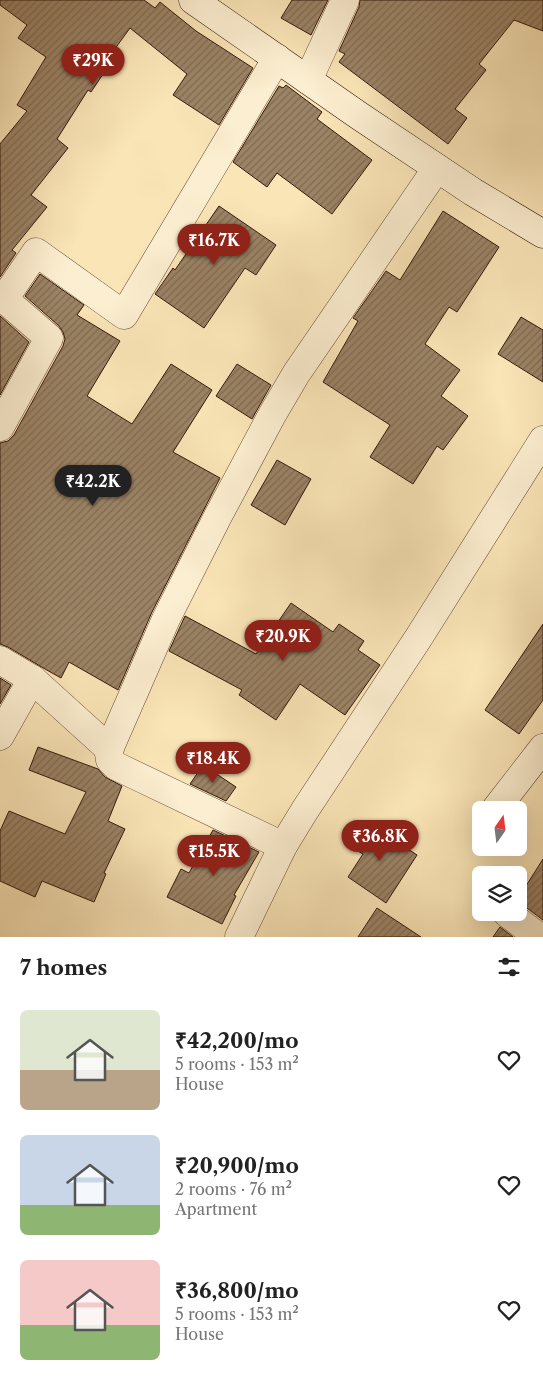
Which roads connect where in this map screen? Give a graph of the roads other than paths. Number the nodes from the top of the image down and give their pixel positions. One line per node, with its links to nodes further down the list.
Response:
1 (193, 0): 3 (street)
2 (345, 0): 4 (street)
3 (277, 58): 4 (street); 7 (street)
4 (308, 80): 5 (street)
5 (437, 168): 6 (street); 13 (street)
6 (543, 234)
7 (0, 428)
8 (543, 440): 15 (street)
9 (0, 660): 10 (street)
10 (32, 679): 11 (street); 13 (street)
11 (0, 736)
12 (543, 748): 14 (street)
13 (109, 752): 15 (street)
14 (502, 801)
15 (283, 846): 17 (street)
16 (518, 921): 18 (street)
17 (239, 937)
18 (539, 937)

